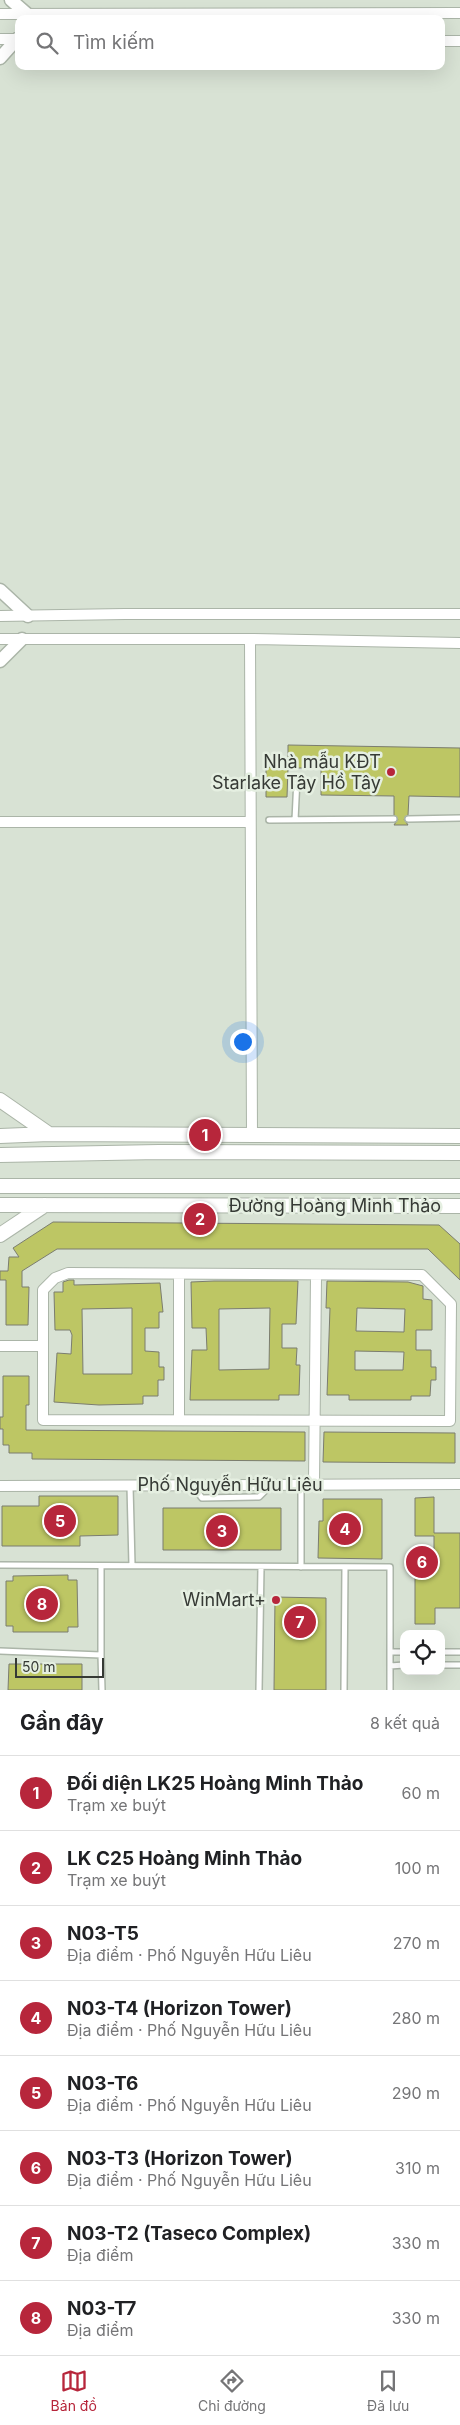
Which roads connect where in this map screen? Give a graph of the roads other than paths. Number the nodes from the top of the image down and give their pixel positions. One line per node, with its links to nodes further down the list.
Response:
1 (12, 0): 4 (street)
2 (460, 13): 4 (street)
3 (0, 14): 4 (street)
4 (27, 14)
5 (0, 39): 6 (street)
6 (15, 39)
7 (445, 41): 8 (street)
8 (460, 41)
9 (15, 42): 10 (street)
10 (0, 58)
11 (0, 590): 14 (street)
12 (460, 614): 14 (street)
13 (0, 616): 14 (street)
14 (28, 616)
15 (0, 639): 16 (street)
16 (22, 639): 17 (street); 19 (street)
17 (250, 639): 18 (street); 27 (street)
18 (460, 643)
19 (0, 661)
20 (296, 778): 25 (lane)
21 (460, 818): 23 (lane)
22 (394, 819): 25 (lane)
23 (408, 819)
24 (269, 820): 25 (lane)
25 (295, 820)
26 (0, 822): 27 (street)
27 (249, 822): 33 (street)
28 (0, 1100): 30 (main road)
29 (457, 1133): 33 (main road)
30 (49, 1134): 31 (main road); 32 (main road)
31 (0, 1136)
32 (159, 1136): 33 (main road); 34 (main road)
33 (252, 1136)
34 (159, 1152): 35 (main road); 36 (main road)
35 (460, 1153)
36 (0, 1155)
37 (0, 1186): 39 (main road, Đường Hoàng Minh Thảo)
38 (460, 1186): 39 (main road, Đường Hoàng Minh Thảo)
39 (46, 1187): 41 (main road)
40 (0, 1205): 41 (main road, Đường Hoàng Minh Thảo)
41 (46, 1205): 42 (main road, Đường Hoàng Minh Thảo); 43 (main road)
42 (457, 1209)
43 (0, 1235)
44 (179, 1274): 45 (street); 47 (street); 48 (street)
45 (316, 1275): 49 (street); 49 (street)
46 (0, 1346): 47 (street)
47 (42, 1346): 48 (street)
48 (179, 1420): 49 (street)
49 (314, 1420): 52 (street)
50 (460, 1484): 52 (street, Phố Nguyễn Hữu Liêu)
51 (301, 1485): 52 (street, Phố Nguyễn Hữu Liêu); 54 (street, Phố Nguyễn Hữu Liêu); 59 (lane)
52 (314, 1485)
53 (0, 1486): 54 (street, Phố Nguyễn Hữu Liêu)
54 (130, 1486): 56 (lane)
55 (0, 1565): 57 (lane)
56 (132, 1565): 57 (lane); 58 (lane)
57 (101, 1566): 66 (lane)
58 (261, 1567): 59 (lane); 72 (lane)
59 (301, 1567): 60 (lane)
60 (345, 1567): 62 (lane); 73 (lane)
61 (0, 1651): 66 (lane)
62 (390, 1652): 63 (lane); 70 (lane)
63 (400, 1652)
64 (445, 1652): 65 (lane)
65 (460, 1652)
66 (101, 1655): 71 (lane)
67 (400, 1665): 70 (lane)
68 (445, 1665): 69 (lane)
69 (460, 1665)
70 (390, 1666): 74 (lane)
71 (102, 1690)
72 (258, 1690)
73 (344, 1690)
74 (390, 1690)

